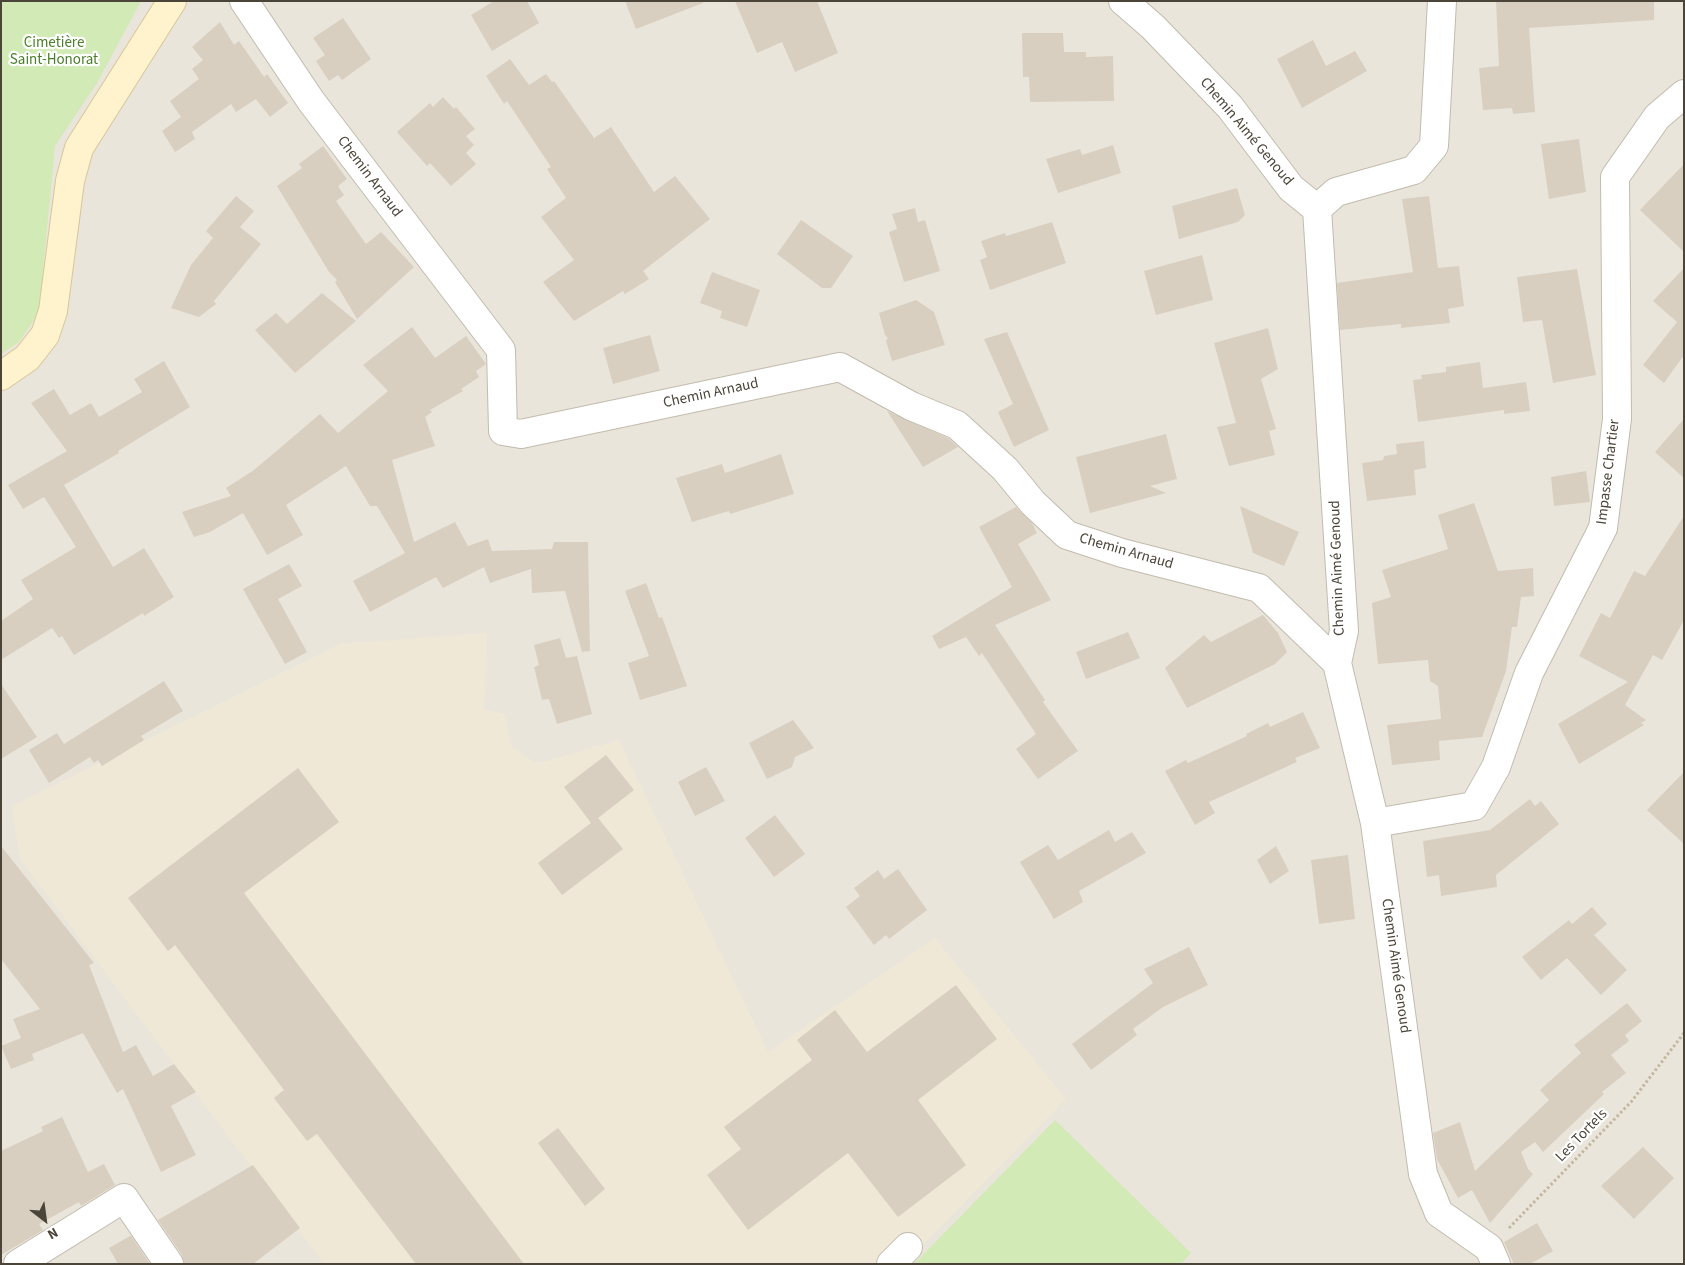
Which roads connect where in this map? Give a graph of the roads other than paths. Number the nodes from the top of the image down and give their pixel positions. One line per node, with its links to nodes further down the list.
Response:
1 (172, 1): 7 (street)
2 (244, 1): 8 (street, Chemin Arnaud)
3 (1123, 1): 6 (street, Chemin Aimé Genoud)
4 (1442, 1): 6 (street)
5 (1684, 94): 9 (street, Impasse Chartier)
6 (1317, 209): 8 (street, Chemin Aimé Genoud)
7 (1, 376)
8 (1337, 662): 9 (street, Chemin Aimé Genoud)
9 (1375, 823): 10 (street, Chemin Aimé Genoud)
10 (1492, 1256)
11 (18, 1264): 12 (street)
12 (169, 1264)

